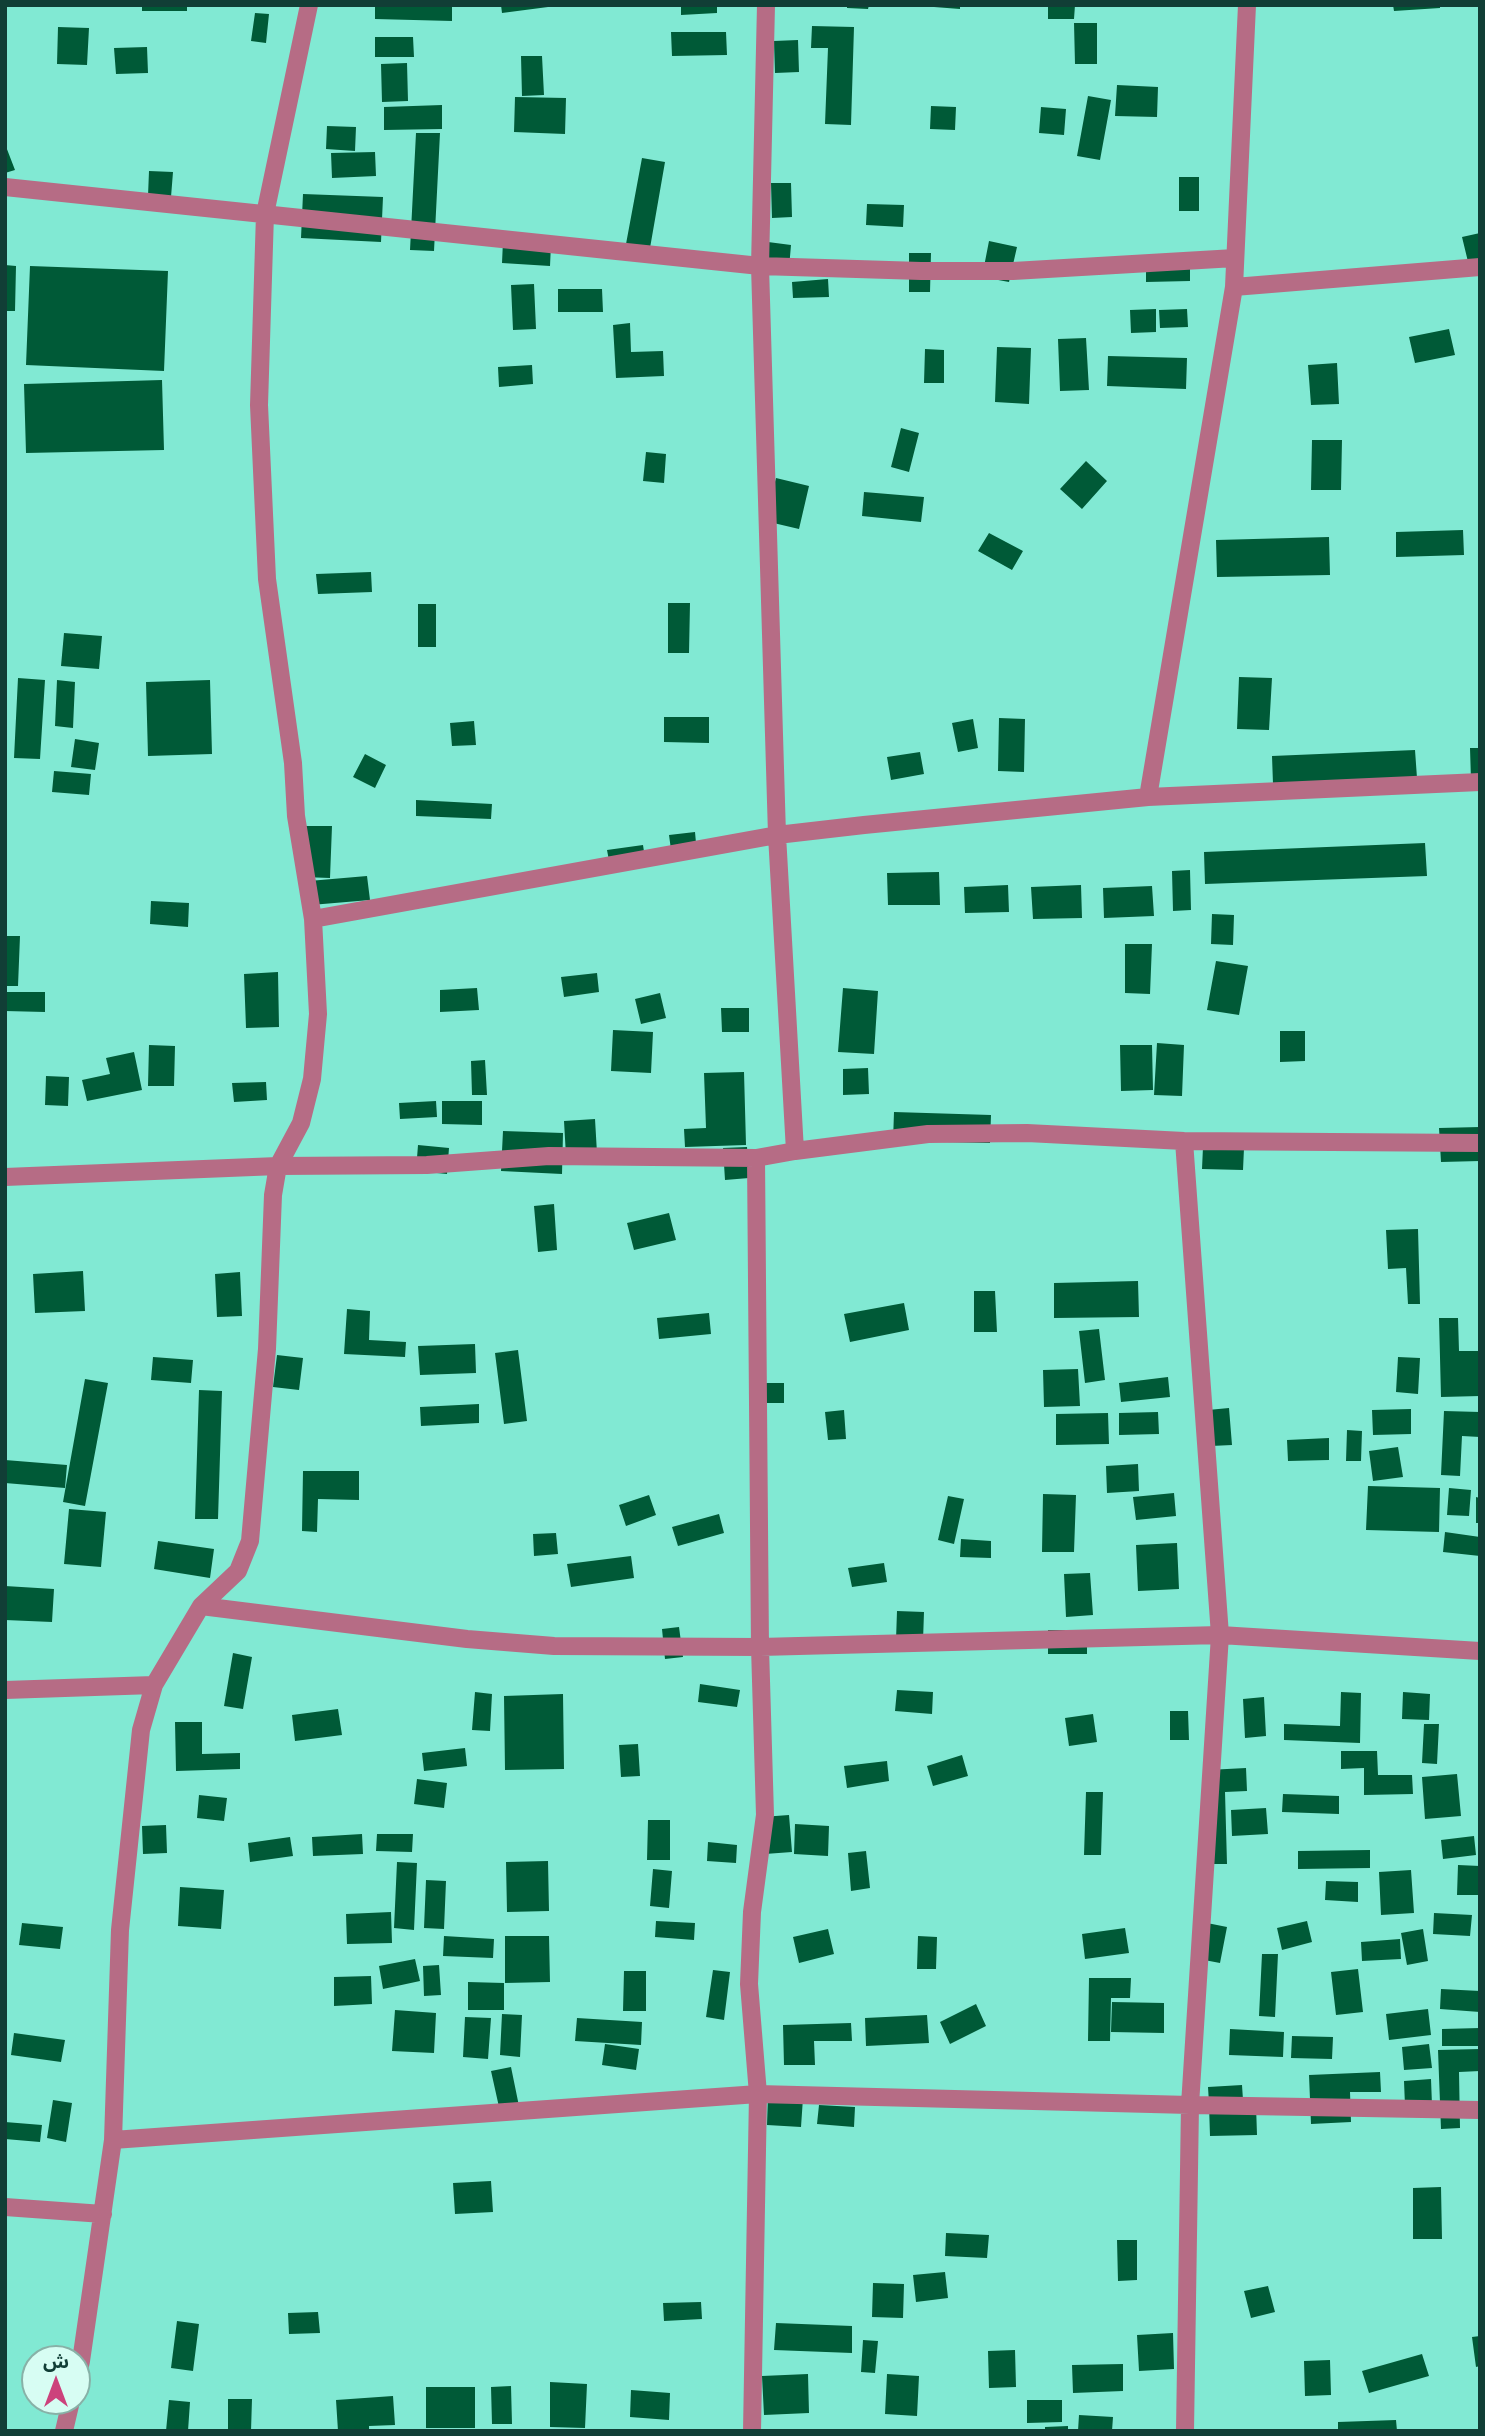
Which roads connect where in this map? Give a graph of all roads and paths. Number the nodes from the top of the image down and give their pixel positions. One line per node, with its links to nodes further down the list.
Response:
1 (309, 5): 5 (street)
2 (766, 5): 7 (street)
3 (1247, 5): 6 (street)
4 (5, 187): 5 (street)
5 (265, 214): 7 (street); 13 (street)
6 (1235, 258): 7 (street); 9 (street)
7 (760, 267): 12 (street)
8 (1480, 267): 9 (street)
9 (1234, 287): 11 (street)
10 (1480, 782): 11 (street)
11 (1147, 797): 12 (street)
12 (777, 835): 13 (street); 16 (street)
13 (313, 919): 18 (street)
14 (1184, 1141): 15 (street); 16 (street); 21 (street)
15 (1480, 1143)
16 (795, 1151): 17 (street)
17 (756, 1158): 18 (street); 22 (street)
18 (278, 1166): 19 (street); 20 (street)
19 (5, 1177)
20 (201, 1606): 22 (street); 24 (street)
21 (1220, 1635): 22 (street); 23 (street); 27 (street)
22 (760, 1647): 26 (street)
23 (1480, 1651)
24 (154, 1685): 25 (street); 29 (street)
25 (5, 1690)
26 (758, 2094): 27 (street); 29 (street); 33 (street)
27 (1190, 2105): 28 (street); 34 (street)
28 (1480, 2110)
29 (113, 2140): 31 (street)
30 (5, 2207): 31 (street)
31 (103, 2214): 32 (street)
32 (82, 2345)
33 (751, 2431)
34 (1185, 2431)

